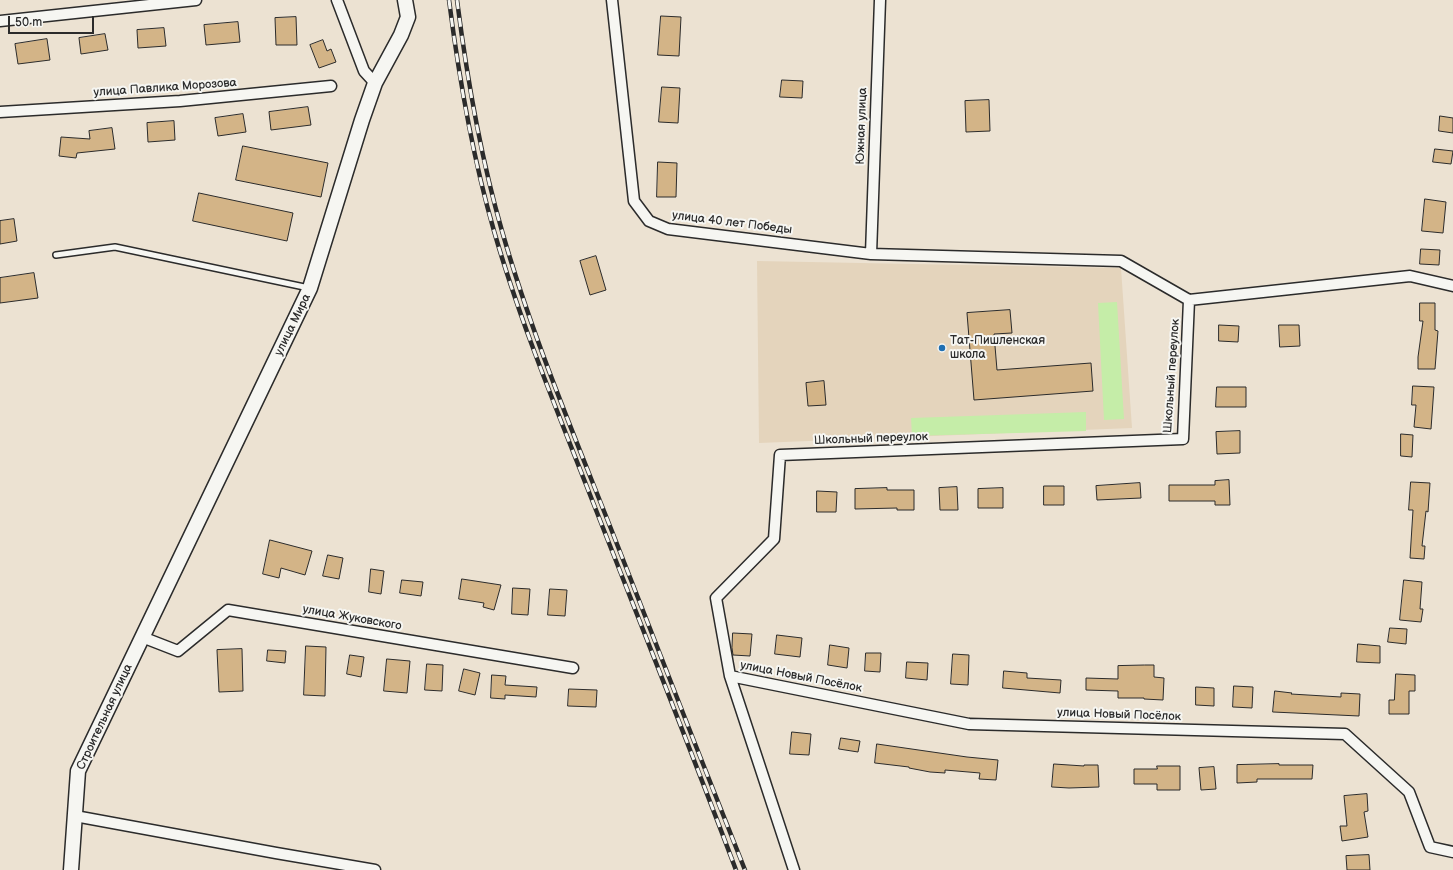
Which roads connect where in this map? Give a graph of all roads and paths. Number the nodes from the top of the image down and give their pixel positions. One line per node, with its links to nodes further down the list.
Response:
1 (196, 0): 6 (street)
2 (337, 0): 7 (street)
3 (405, 0): 7 (street, улица Мира)
4 (612, 0): 11 (street, улица 40 лет Победы)
5 (880, 0): 11 (street, Южная улица)
6 (0, 22)
7 (375, 83): 13 (street, улица Мира)
8 (332, 86): 9 (street, улица Павлика Морозова)
9 (0, 112)
10 (56, 254): 13 (lane)
11 (871, 254): 14 (street, улица 40 лет Победы)
12 (1453, 286): 14 (street)
13 (310, 288): 15 (street, улица Мира)
14 (1190, 300): 17 (street, Школьный переулок)
15 (142, 637): 16 (street, улица Жуковского); 18 (street, Строительная улица)
16 (573, 668)
17 (730, 676): 19 (street, улица Новый Посёлок); 22 (street)
18 (75, 816): 20 (street, Строительная улица); 21 (street)
19 (1453, 852)
20 (71, 870)
21 (375, 870)
22 (794, 870)

